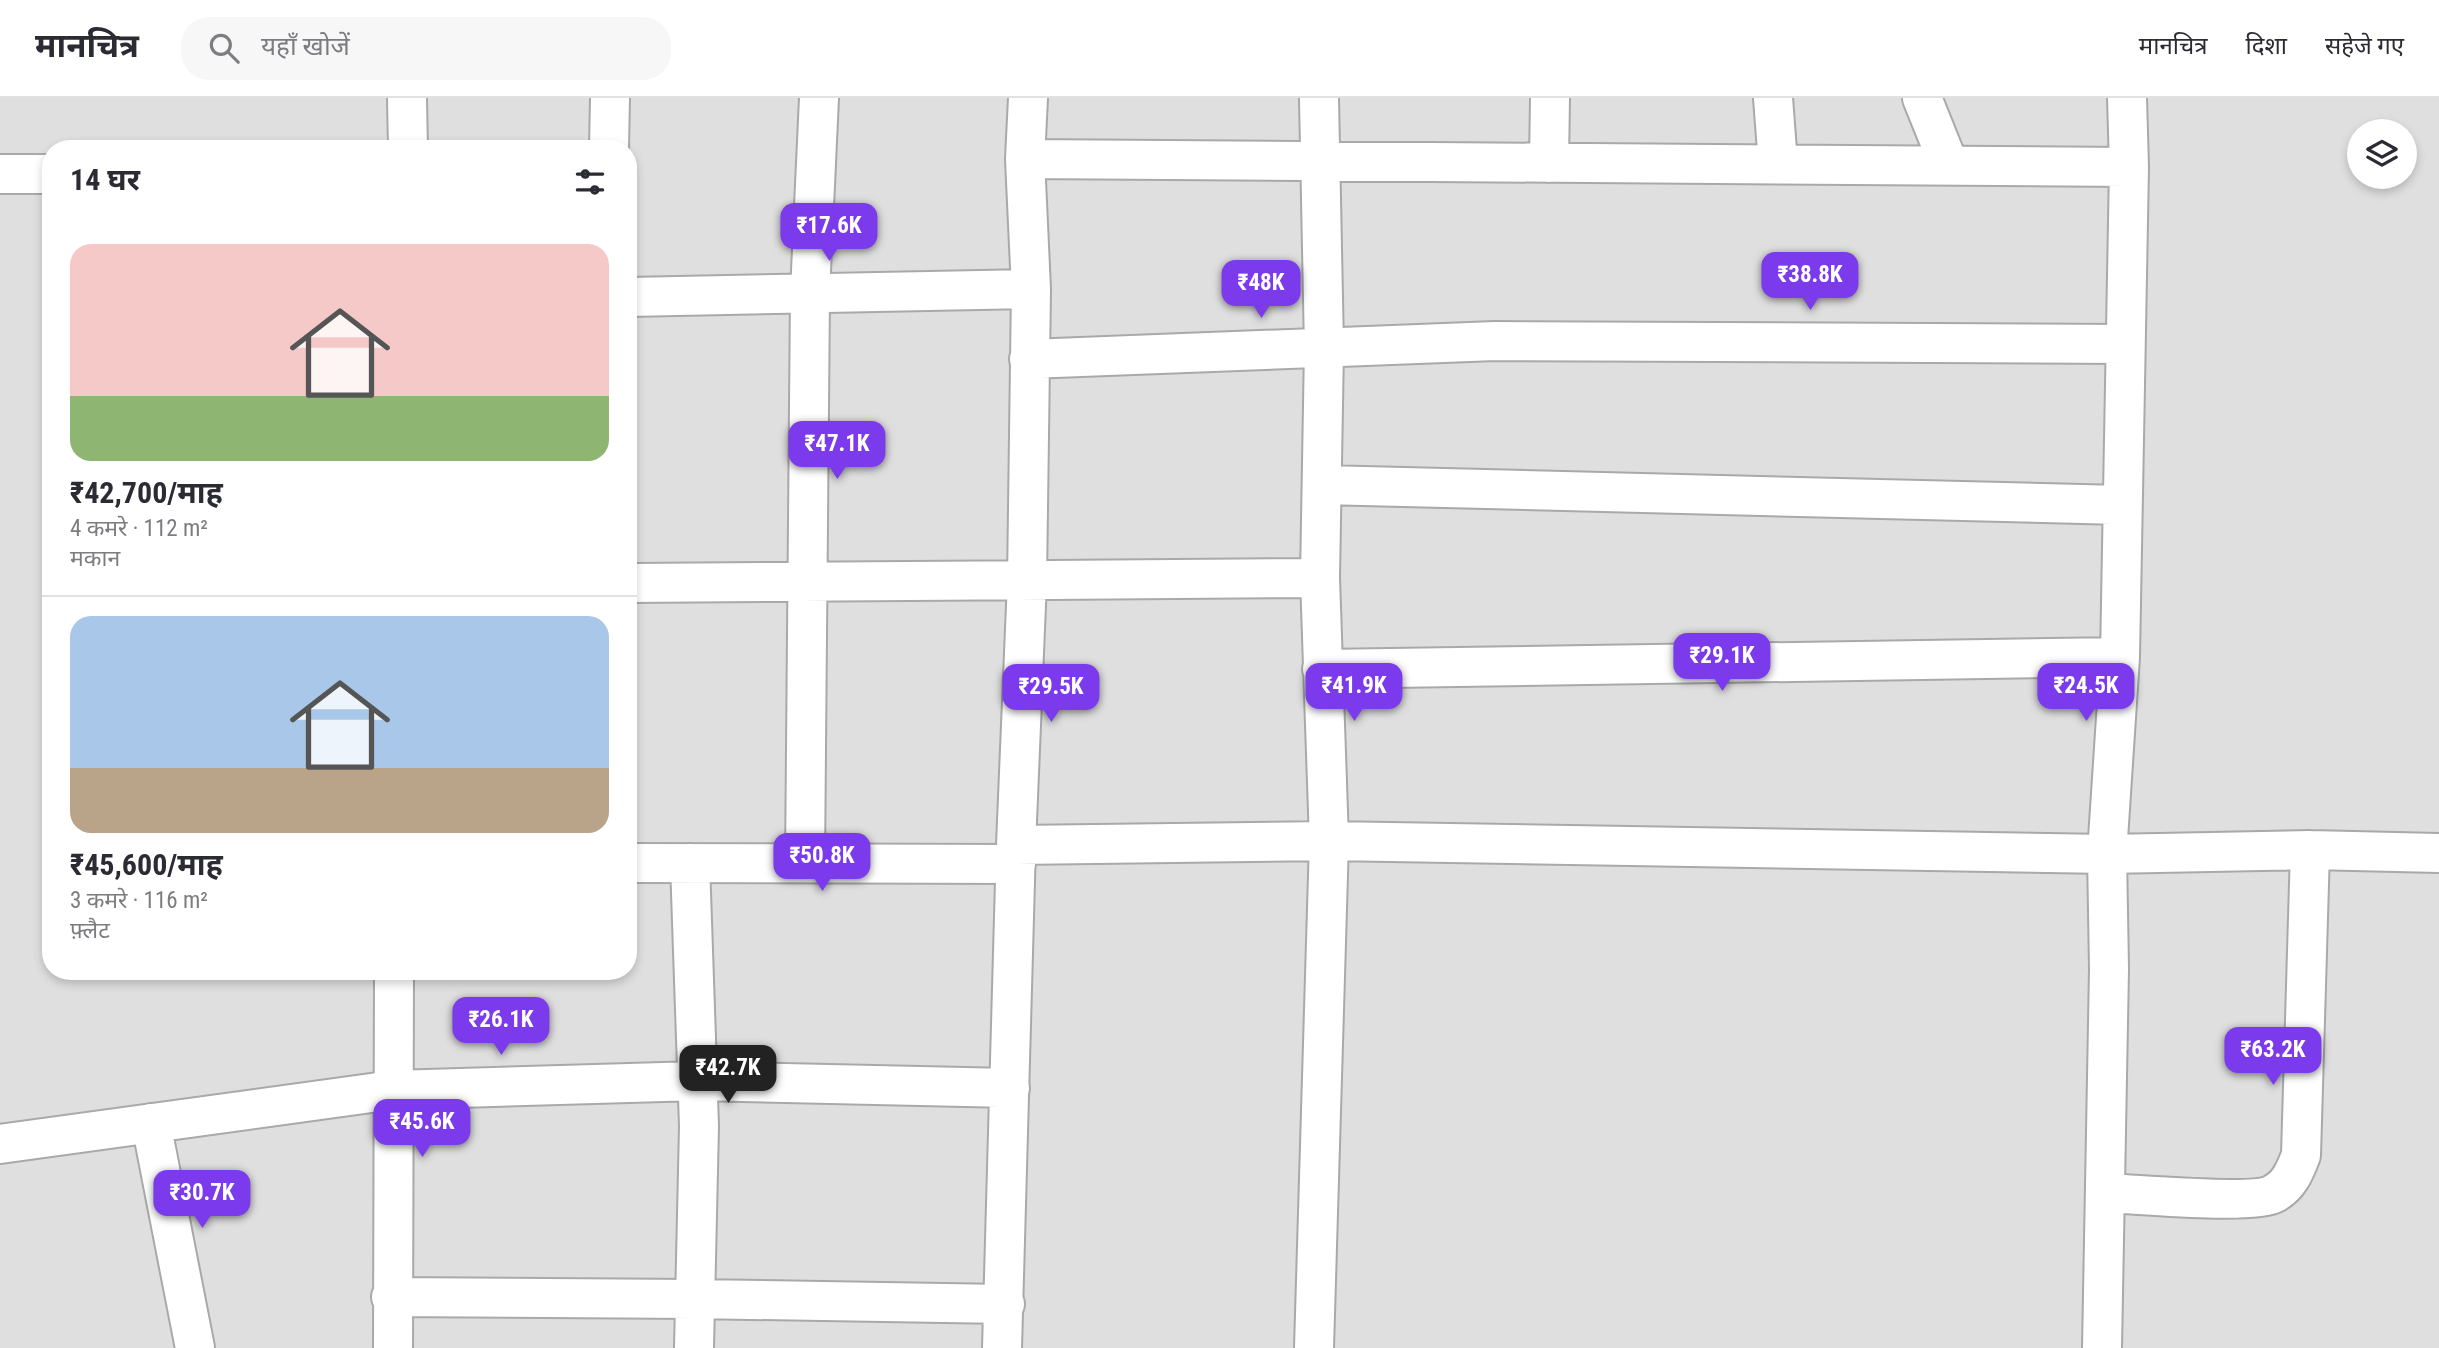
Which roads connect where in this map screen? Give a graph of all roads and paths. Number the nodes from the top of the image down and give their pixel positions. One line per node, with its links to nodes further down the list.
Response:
1 (407, 98): 10 (street)
2 (610, 98): 11 (street)
3 (819, 98): 21 (street)
4 (1028, 98): 12 (street)
5 (1319, 98): 13 (street)
6 (1550, 98): 14 (street)
7 (1773, 98): 15 (street)
8 (1922, 98): 16 (street)
9 (2127, 98): 17 (street)
10 (408, 140)
11 (609, 140)
12 (1025, 159): 13 (street); 20 (street)
13 (1321, 162): 14 (street); 24 (street)
14 (1549, 163): 15 (street)
15 (1778, 164): 16 (street)
16 (1949, 165): 17 (street)
17 (2129, 167): 23 (street)
18 (0, 174): 19 (street)
19 (42, 174)
20 (1031, 289): 21 (street); 25 (street)
21 (810, 293): 22 (street); 31 (street)
22 (637, 298)
23 (2125, 344): 24 (street); 27 (street)
24 (1324, 348): 25 (street); 26 (street)
25 (1029, 359): 29 (street)
26 (1322, 485): 27 (street); 28 (street)
27 (2122, 505): 32 (street)
28 (1320, 578): 29 (street); 33 (street)
29 (1027, 581): 31 (street); 38 (street)
30 (637, 583): 31 (street)
31 (806, 583): 41 (street)
32 (2120, 657): 33 (street); 37 (street)
33 (1322, 669): 34 (street)
34 (1329, 841): 37 (street); 38 (street); 56 (street)
35 (2310, 850): 36 (street); 37 (street); 48 (street)
36 (2439, 853)
37 (2107, 854): 48 (street)
38 (1016, 855): 41 (street); 44 (street)
39 (637, 863): 40 (street)
40 (690, 863): 41 (street); 43 (street)
41 (805, 863)
42 (394, 980): 45 (street)
43 (698, 1081): 44 (street); 45 (street); 50 (street)
44 (1010, 1088): 51 (street)
45 (393, 1090): 46 (street); 49 (street)
46 (151, 1123): 47 (street); 52 (street)
47 (0, 1144)
48 (2105, 1193): 57 (street)
49 (391, 1297): 50 (street); 53 (street)
50 (694, 1299): 51 (street); 54 (street)
51 (1005, 1304): 55 (street)
52 (195, 1348)
53 (393, 1348)
54 (694, 1348)
55 (1002, 1348)
56 (1314, 1348)
57 (2102, 1348)

